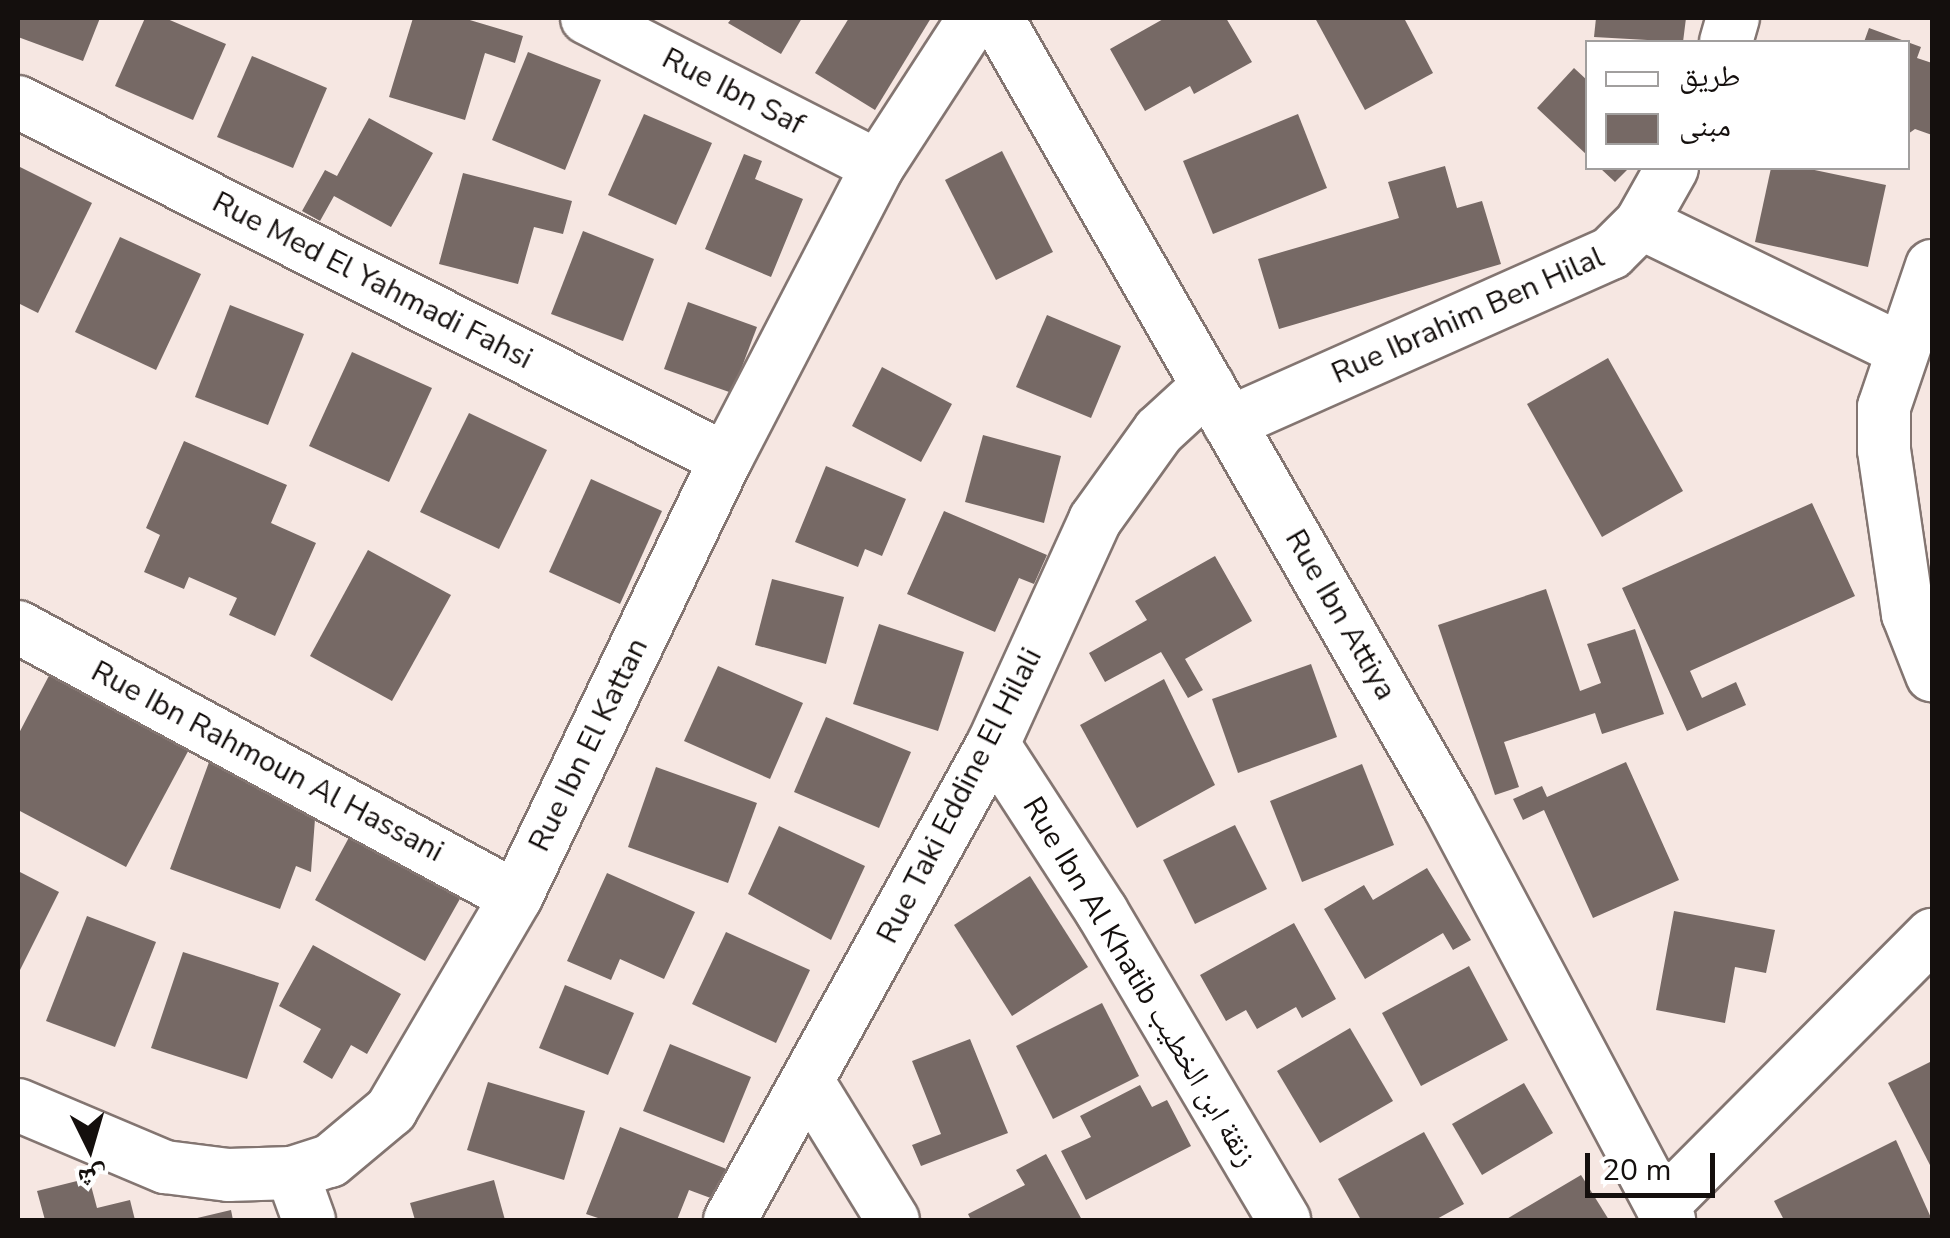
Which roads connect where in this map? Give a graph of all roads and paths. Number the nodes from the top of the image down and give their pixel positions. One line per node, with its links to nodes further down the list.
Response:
1 (588, 18): 5 (street, Rue Ibn Saf)
2 (974, 18): 5 (street, Rue Ibn El Kattan)
3 (997, 18): 10 (street, Rue Ibn Attiya)
4 (18, 102): 11 (street, Rue Med El Yahmadi Fahsi)
5 (878, 166): 11 (street, Rue Ibn El Kattan)
6 (1671, 170): 7 (street, Rue Ibrahim Ben Hilal)
7 (1641, 224): 9 (street); 10 (street, Rue Ibrahim Ben Hilal)
8 (1932, 266): 9 (street)
9 (1900, 350): 13 (street)
10 (1219, 405): 14 (street, Rue Taki Eddine El Hilali); 20 (street, Rue Ibn Attiya)
11 (726, 459): 15 (street, Rue Ibn El Kattan)
12 (18, 627): 15 (street, Rue Ibn Rahmoun Al Hassani)
13 (1932, 675)
14 (993, 744): 17 (street, Rue Taki Eddine El Hilali); 23 (street, Rue Ibn Al Khatib زنقة ابن الخطيب)
15 (516, 897): 19 (street, Rue Ibn El Kattan)
16 (1932, 935): 20 (street)
17 (808, 1082): 21 (street, Rue Taki Eddine El Hilali); 22 (street)
18 (18, 1105): 19 (street, Rue Ibn El Kattan)
19 (301, 1197)
20 (1666, 1213)
21 (730, 1220)
22 (893, 1220)
23 (1284, 1220)

